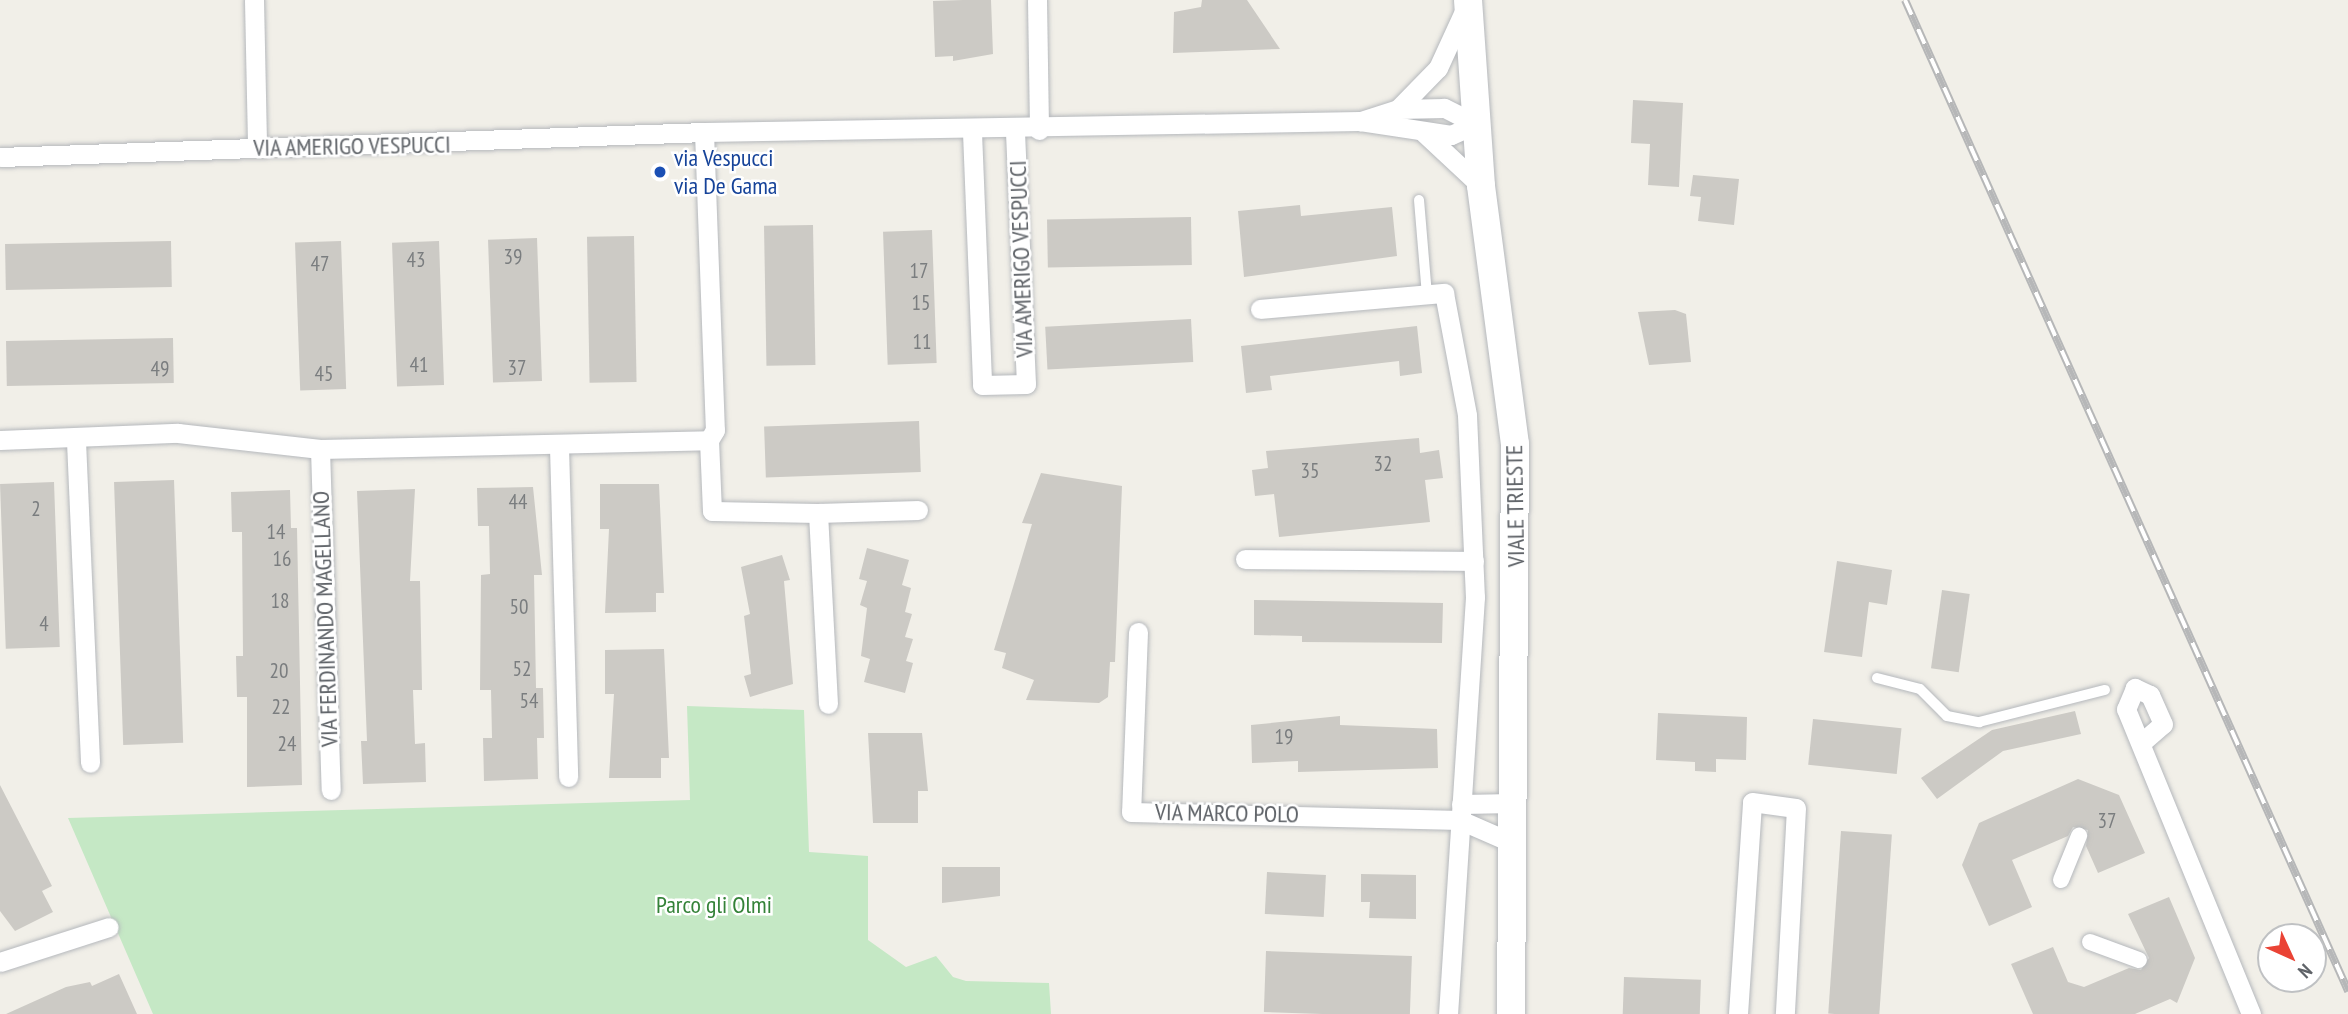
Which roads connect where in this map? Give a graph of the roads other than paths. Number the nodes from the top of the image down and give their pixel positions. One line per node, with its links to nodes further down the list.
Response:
1 (254, 0): 12 (street)
2 (1037, 0): 7 (street)
3 (1468, 1): 4 (street, VIA AMERIGO VESPUCCI); 6 (main road, VIALE TRIESTE)
4 (1398, 109): 5 (street, VIA AMERIGO VESPUCCI); 6 (street, VIA AMERIGO VESPUCCI)
5 (1360, 121): 7 (street, VIA AMERIGO VESPUCCI); 8 (street, VIA AMERIGO VESPUCCI)
6 (1476, 124): 8 (street, VIA AMERIGO VESPUCCI); 14 (main road, VIALE TRIESTE)
7 (1039, 130): 9 (street, VIA AMERIGO VESPUCCI)
8 (1422, 130): 14 (street)
9 (1015, 131): 11 (street, VIA AMERIGO VESPUCCI); 11 (street, VIA AMERIGO VESPUCCI)
10 (704, 132): 11 (street, VIA AMERIGO VESPUCCI); 12 (street, VIA AMERIGO VESPUCCI); 19 (street)
11 (972, 132)
12 (257, 147): 13 (street, VIA AMERIGO VESPUCCI)
13 (0, 158)
14 (1481, 186): 35 (main road, VIALE TRIESTE)
15 (1419, 200): 16 (lane)
16 (1427, 295): 17 (street); 26 (street)
17 (1260, 309)
18 (0, 440): 20 (street)
19 (709, 440): 21 (street); 24 (street)
20 (76, 441): 22 (street); 32 (street)
21 (559, 447): 22 (street); 33 (street)
22 (320, 449): 34 (street, VIA FERDINANDO MAGELLANO)
23 (918, 510): 24 (street)
24 (818, 513): 30 (street)
25 (1245, 559): 26 (street)
26 (1474, 561): 36 (street)
27 (1138, 632): 36 (street, VIA MARCO POLO)
28 (1877, 678): 29 (lane)
29 (2105, 690)
30 (828, 704)
31 (2141, 743): 48 (street)
32 (90, 763)
33 (568, 777)
34 (331, 790)
35 (1514, 803): 36 (street, VIA MARCO POLO); 38 (main road, VIALE TRIESTE)
36 (1461, 812): 38 (street, VIA MARCO POLO); 44 (street)
37 (2079, 836): 39 (street)
38 (1515, 844): 45 (main road, VIALE TRIESTE)
39 (2061, 880)
40 (109, 927): 43 (street)
41 (2090, 942): 42 (street)
42 (2138, 960)
43 (0, 962)
44 (1448, 1014)
45 (1511, 1014)
46 (1738, 1014): 47 (street)
47 (1785, 1014)
48 (2252, 1014)

